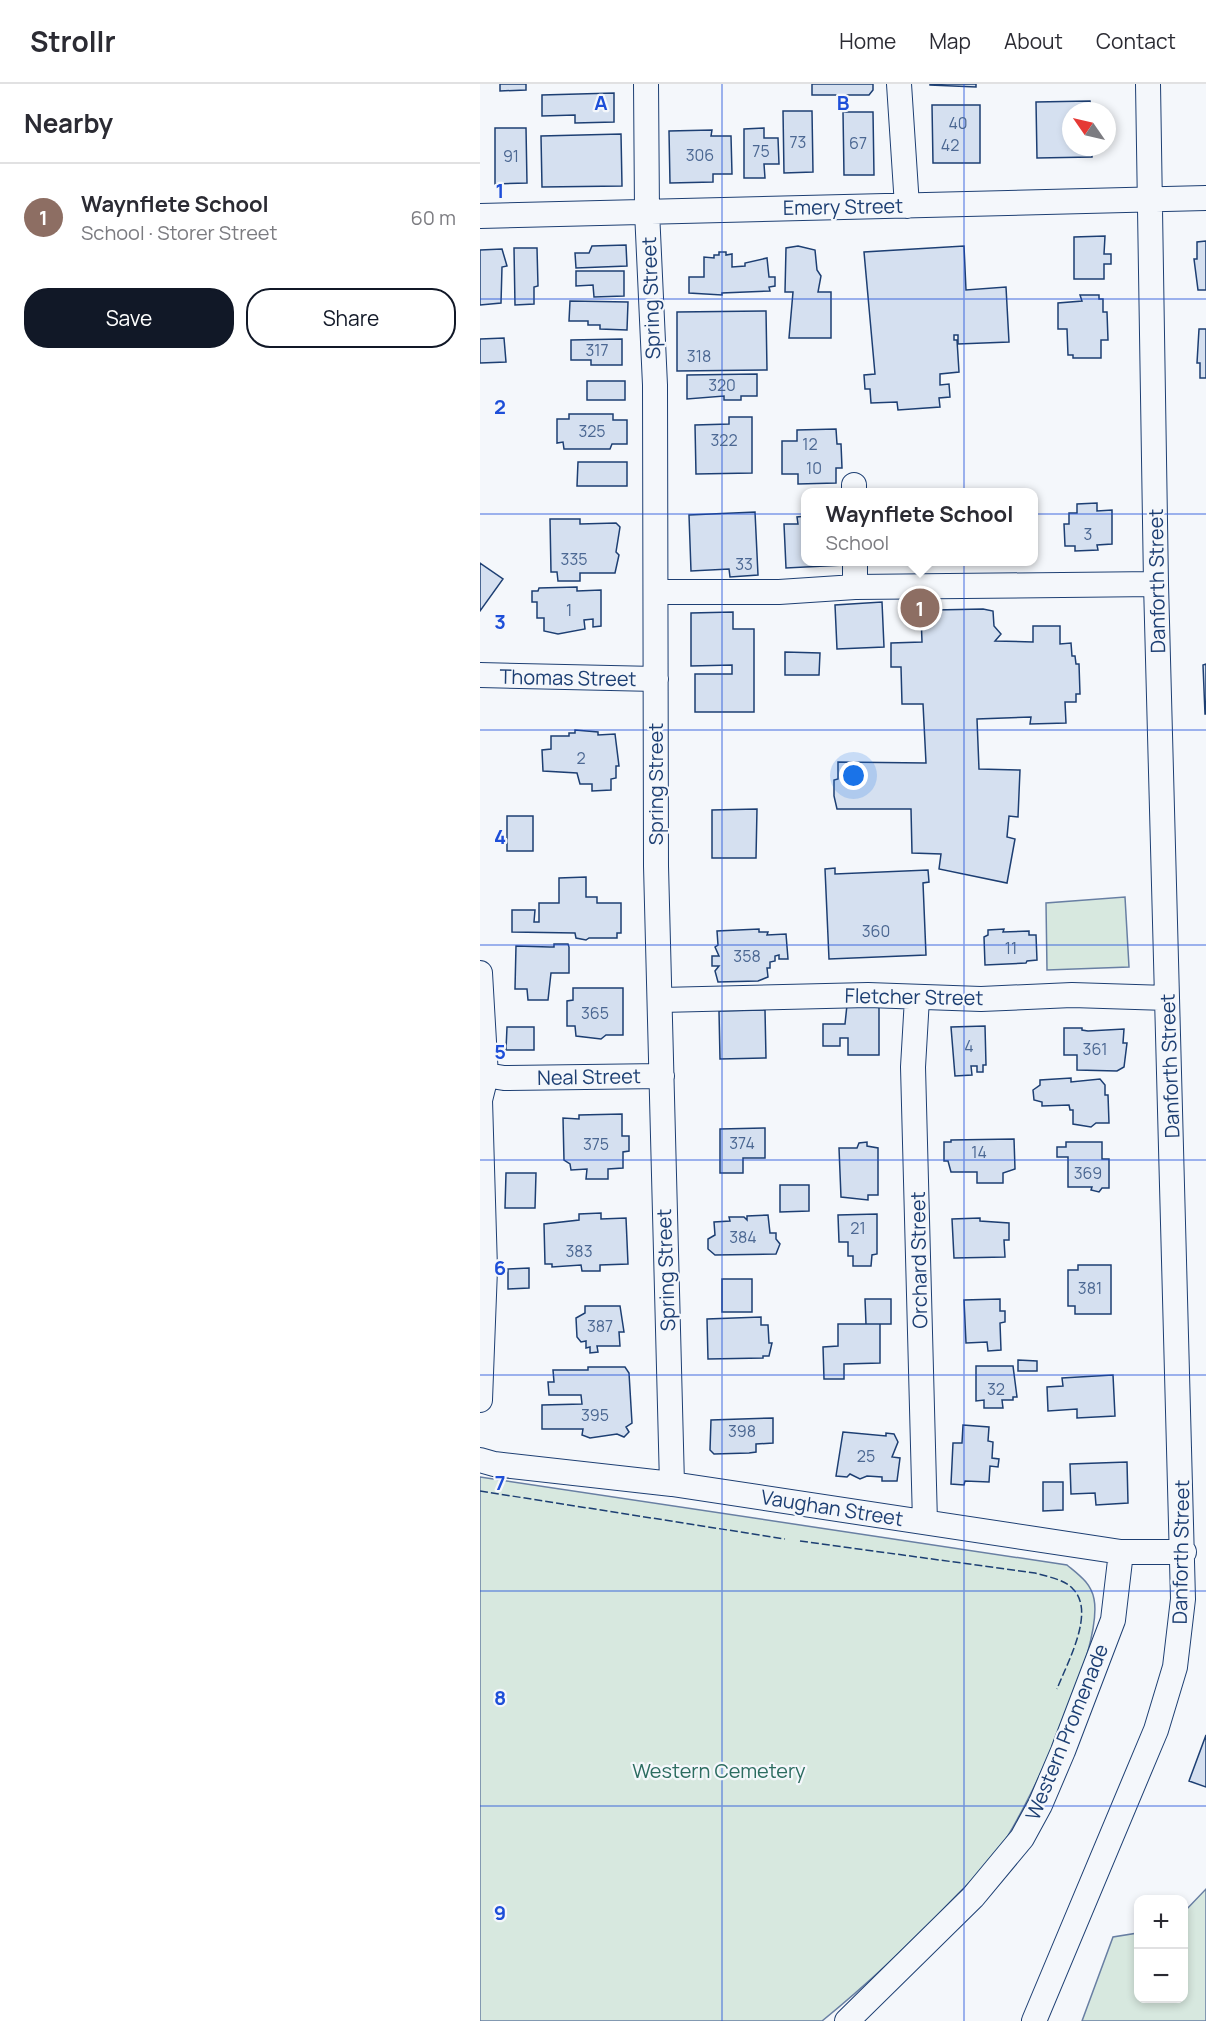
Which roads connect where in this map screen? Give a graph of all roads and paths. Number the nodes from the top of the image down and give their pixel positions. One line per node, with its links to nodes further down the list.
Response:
1 (646, 84): 7 (street, Spring Street)
2 (899, 84): 6 (street)
3 (1148, 84): 5 (street, Danforth Street)
4 (1206, 198): 5 (street, Emery Street)
5 (1152, 200): 6 (street, Emery Street); 10 (street, Danforth Street)
6 (907, 206): 7 (street, Emery Street)
7 (647, 211): 8 (street, Emery Street); 12 (street, Spring Street)
8 (480, 216)
9 (855, 566): 11 (street)
10 (1156, 584): 11 (street); 17 (street, Danforth Street)
11 (855, 587): 12 (street)
12 (657, 592): 14 (street, Spring Street)
13 (480, 675): 14 (street, Thomas Street)
14 (656, 680): 18 (street, Spring Street)
15 (480, 973): 19 (street)
16 (917, 998): 17 (street, Fletcher Street); 18 (street, Fletcher Street); 24 (street, Orchard Street)
17 (1167, 998): 26 (street, Danforth Street)
18 (661, 1000): 20 (street, Spring Street)
19 (483, 1075): 20 (street, Neal Street); 21 (street)
20 (662, 1076): 23 (street, Spring Street)
21 (480, 1400)
22 (480, 1460): 23 (street, Vaughan Street)
23 (672, 1484): 24 (street, Vaughan Street)
24 (925, 1522): 25 (street, Vaughan Street)
25 (1121, 1552): 26 (street, Vaughan Street); 27 (street, Western Promenade)
26 (1184, 1552): 28 (street, Danforth Street)
27 (847, 2021)
28 (1034, 2021)

